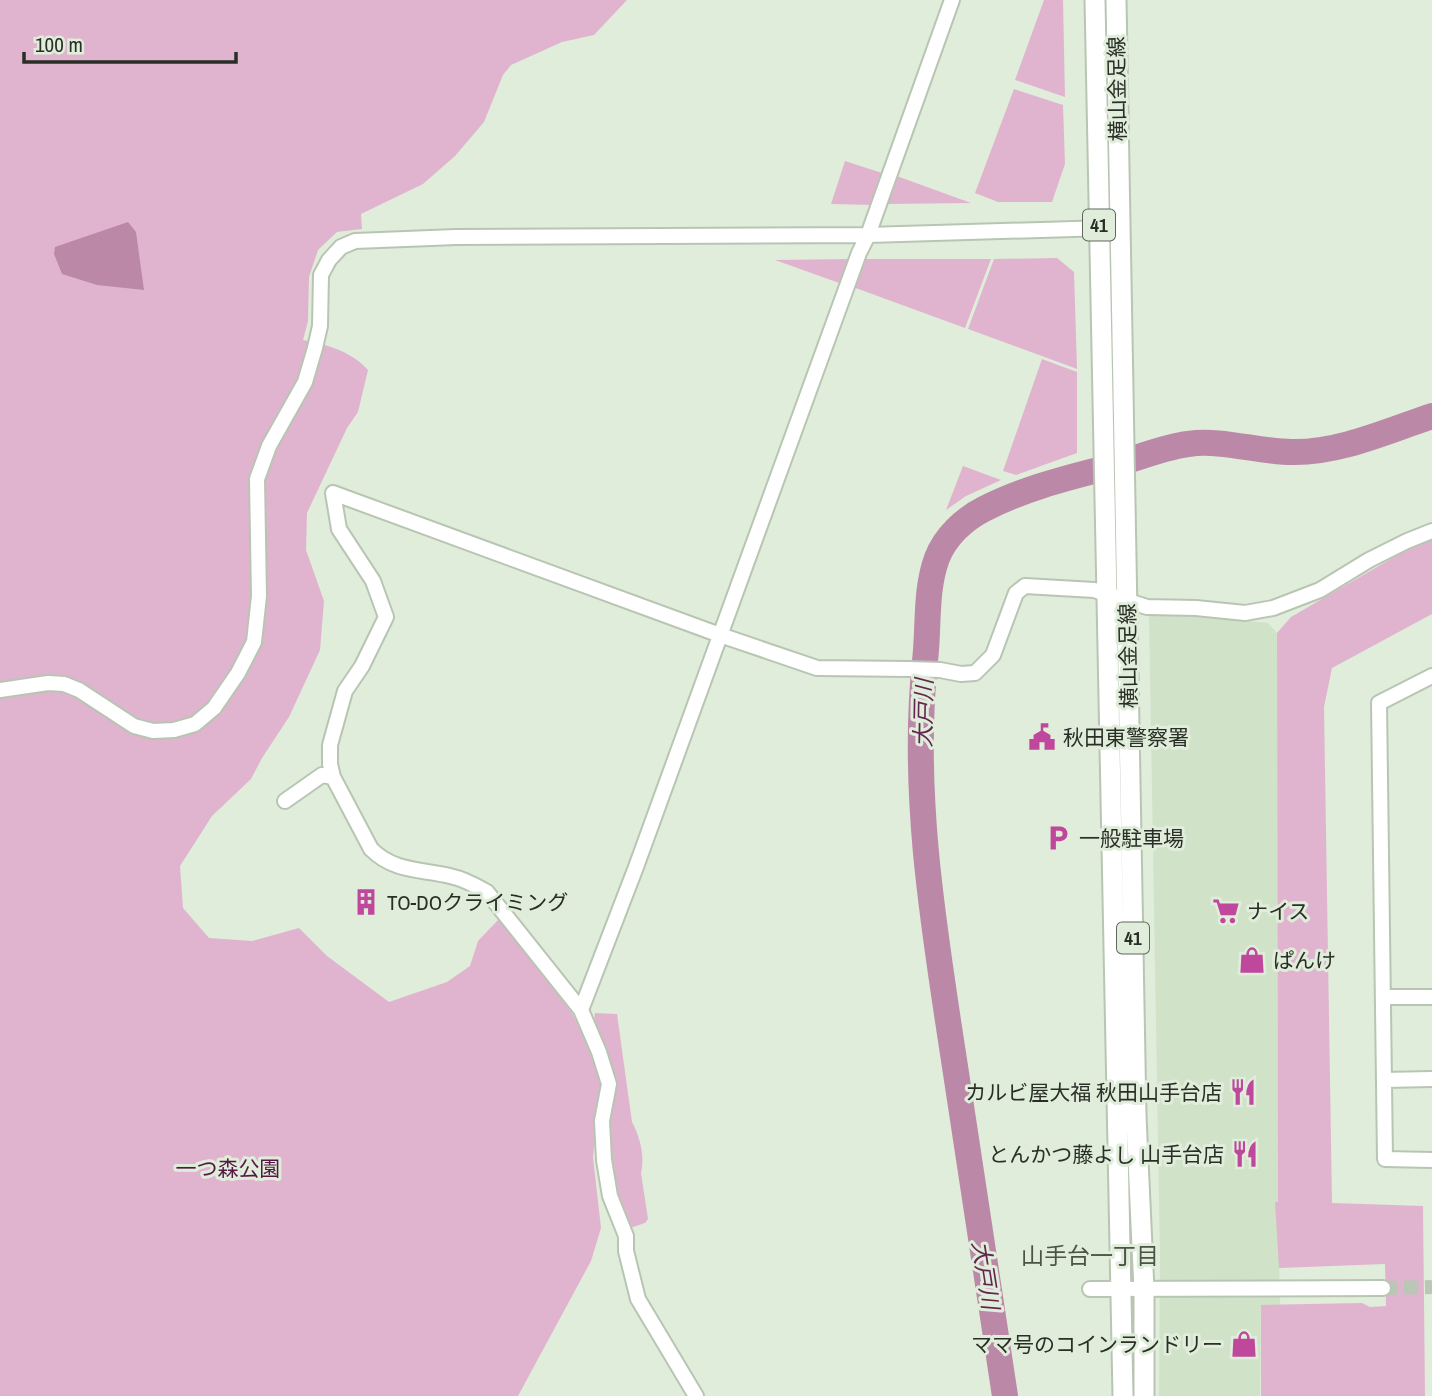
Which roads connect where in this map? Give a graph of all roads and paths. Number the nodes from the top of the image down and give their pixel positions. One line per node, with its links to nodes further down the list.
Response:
1 (952, 0): 6 (street)
2 (1095, 0): 4 (main road, 横山金足線 / 41)
3 (1116, 0): 5 (main road, 横山金足線 / 41)
4 (1099, 228): 5 (street); 6 (street); 7 (main road, 横山金足線 / 41)
5 (1119, 228): 7 (main road, 横山金足線 / 41)
6 (868, 235): 10 (street); 12 (street)
7 (1114, 448): 9 (main road, 横山金足線 / 41)
8 (1432, 531): 9 (street)
9 (1117, 598): 10 (street); 23 (main road, 横山金足線 / 41); 24 (main road, 横山金足線 / 41)
10 (720, 635): 13 (street); 17 (street)
11 (1432, 676): 15 (street)
12 (0, 690)
13 (333, 777): 14 (street); 17 (street)
14 (285, 801)
15 (1384, 997): 16 (street); 19 (street)
16 (1432, 997)
17 (581, 1010): 25 (street)
18 (1432, 1079): 19 (street)
19 (1384, 1080): 20 (street)
20 (1432, 1160)
21 (1383, 1287): 24 (street)
22 (1090, 1289): 23 (street)
23 (1122, 1290): 24 (street); 26 (main road, 横山金足線 / 41)
24 (1144, 1290): 27 (main road, 横山金足線 / 41)
25 (696, 1396)
26 (1123, 1396)
27 (1144, 1396)

